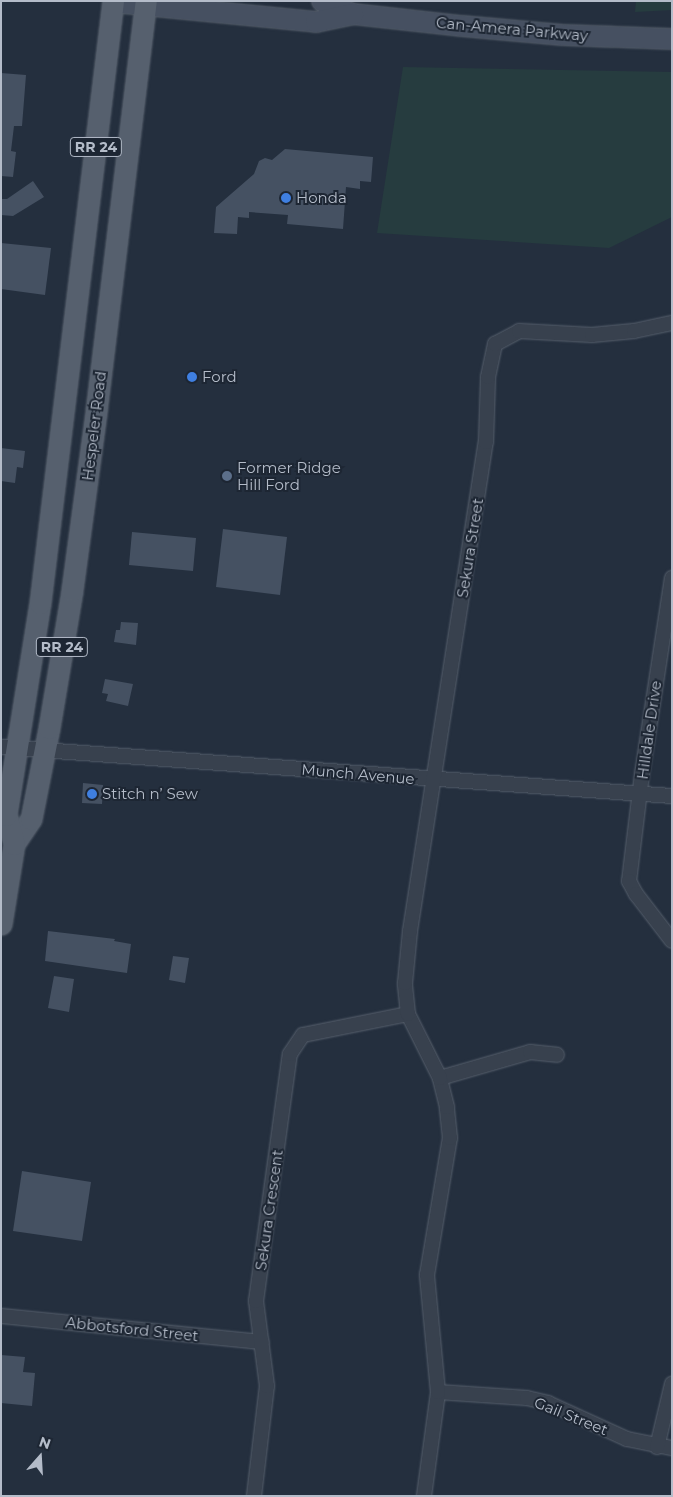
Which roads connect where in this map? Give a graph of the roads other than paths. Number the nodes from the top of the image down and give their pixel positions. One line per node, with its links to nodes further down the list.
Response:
1 (322, 1): 4 (main road, Can-Amera Parkway)
2 (113, 2): 3 (main road, Can-Amera Parkway); 9 (main road, Hespeler Road / RR 24)
3 (146, 3): 4 (main road, Can-Amera Parkway); 10 (main road, Hespeler Road / RR 24)
4 (353, 14): 5 (main road, Can-Amera Parkway)
5 (672, 39)
6 (672, 323): 11 (street, Sekura Street)
7 (672, 578): 8 (street, Hilldale Drive)
8 (669, 616): 12 (street, Hilldale Drive)
9 (9, 747): 10 (street, Munch Avenue); 14 (main road, Hespeler Road / RR 24)
10 (45, 750): 11 (street, Munch Avenue); 14 (main road, Hespeler Road / RR 24)
11 (434, 780): 12 (street, Munch Avenue); 17 (street, Sekura Street)
12 (640, 794): 13 (street, Munch Avenue); 16 (street, Hilldale Drive)
13 (672, 796)
14 (14, 844): 15 (main road, Hespeler Road / RR 24)
15 (1, 924)
16 (672, 941)
17 (408, 1014): 19 (street); 21 (street, Sekura Crescent)
18 (557, 1055): 19 (street)
19 (440, 1078): 23 (street)
20 (1, 1316): 21 (street, Abbotsford Street)
21 (262, 1342): 26 (street, Sekura Crescent)
22 (672, 1384): 24 (street)
23 (438, 1392): 24 (street, Gail Street); 27 (street)
24 (657, 1447): 25 (street, Gail Street)
25 (672, 1448)
26 (254, 1496)
27 (424, 1496)

